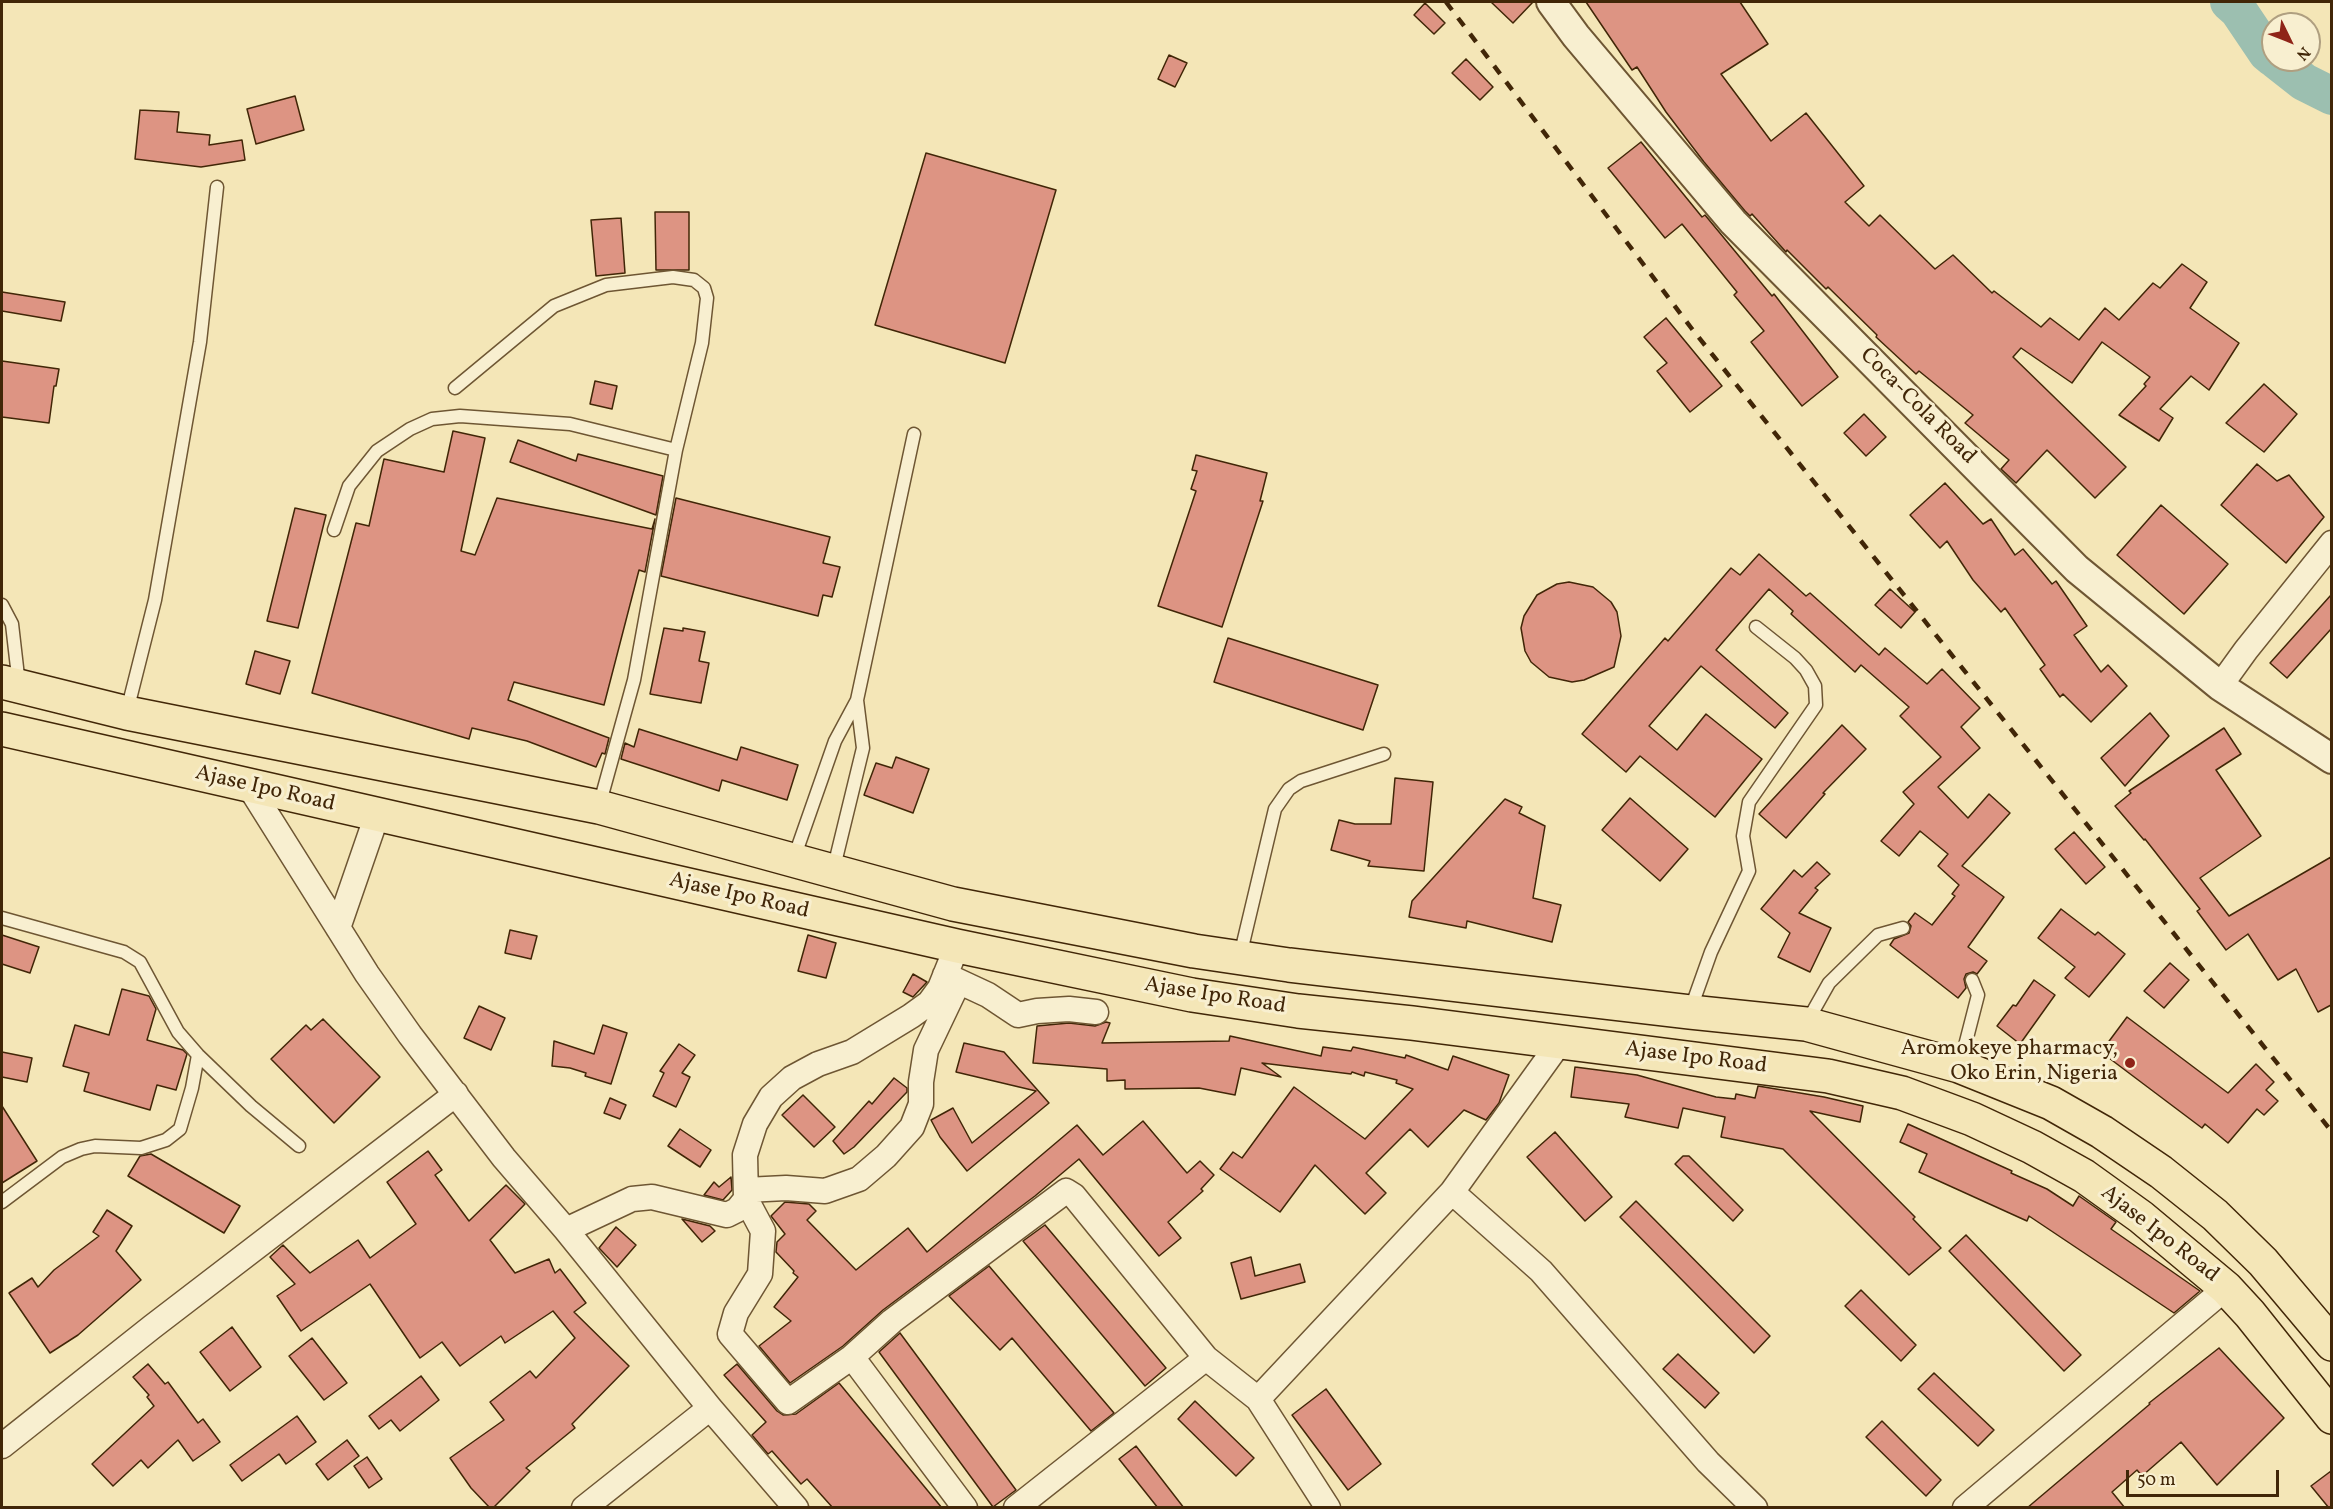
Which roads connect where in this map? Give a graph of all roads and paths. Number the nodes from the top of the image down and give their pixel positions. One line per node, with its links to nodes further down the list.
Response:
1 (1551, 2): 11 (street, Coca-Cola Road)
2 (217, 187): 13 (lane)
3 (454, 388): 5 (lane)
4 (914, 434): 12 (lane)
5 (676, 450): 6 (lane); 18 (lane)
6 (334, 530)
7 (2331, 543): 11 (street)
8 (2, 605): 10 (lane)
9 (1756, 627): 30 (lane)
10 (10, 684): 13 (highway, Ajase Ipo Road)
11 (2220, 686): 16 (street, Coca-Cola Road)
12 (857, 699): 20 (lane); 21 (lane)
13 (127, 713): 18 (highway, Ajase Ipo Road)
14 (2, 729): 17 (highway, Ajase Ipo Road)
15 (1384, 754): 25 (lane)
16 (2331, 759)
17 (249, 786): 19 (highway, Ajase Ipo Road); 23 (street)
18 (599, 807): 20 (highway, Ajase Ipo Road)
19 (376, 815): 23 (street); 26 (highway, Ajase Ipo Road)
20 (794, 861): 21 (highway, Ajase Ipo Road)
21 (833, 871): 25 (highway, Ajase Ipo Road)
22 (2, 918): 33 (lane)
23 (338, 928): 35 (street)
24 (1903, 928): 31 (lane)
25 (1234, 957): 28 (highway); 30 (highway, Ajase Ipo Road)
26 (953, 968): 28 (highway, Ajase Ipo Road); 29 (street); 38 (street); 38 (street)
27 (1972, 980): 34 (lane)
28 (1222, 1000): 32 (highway, Ajase Ipo Road)
29 (1096, 1012)
30 (1690, 1012): 31 (highway, Ajase Ipo Road)
31 (1806, 1024): 34 (highway, Ajase Ipo Road)
32 (1560, 1041): 37 (street); 41 (highway, Ajase Ipo Road)
33 (198, 1055): 36 (lane); 39 (lane)
34 (1959, 1066): 42 (highway, Ajase Ipo Road)
35 (456, 1094): 40 (street); 48 (street)
36 (299, 1146)
37 (1452, 1192): 45 (street); 54 (street)
38 (746, 1194): 40 (street); 43 (street)
39 (2, 1203)
40 (566, 1230): 46 (street)
41 (2226, 1288): 47 (highway, Ajase Ipo Road); 55 (street)
42 (2331, 1344)
43 (852, 1357): 44 (street); 51 (street)
44 (1206, 1358): 45 (street); 52 (street)
45 (1258, 1399): 53 (street)
46 (710, 1408): 49 (street); 50 (street)
47 (2331, 1417)
48 (2, 1446)
49 (584, 1508)
50 (796, 1508)
51 (965, 1508)
52 (1016, 1508)
53 (1328, 1508)
54 (1755, 1508)
55 (1965, 1508)

